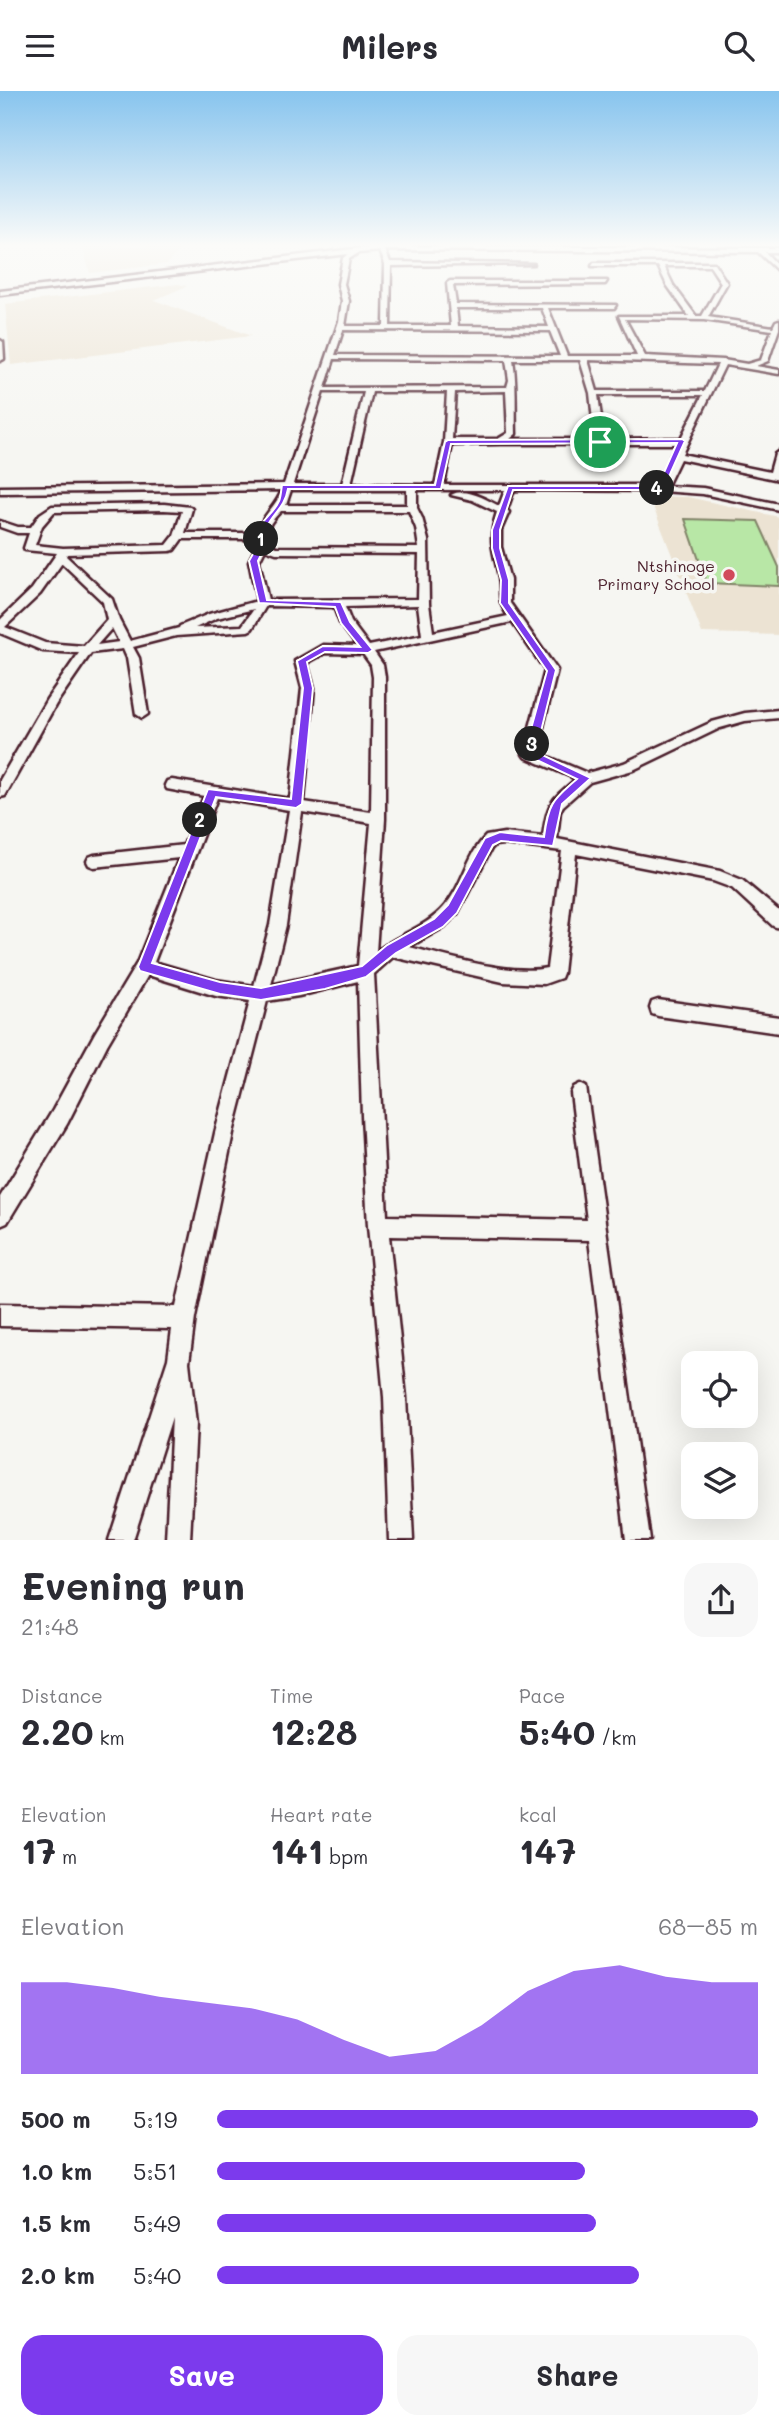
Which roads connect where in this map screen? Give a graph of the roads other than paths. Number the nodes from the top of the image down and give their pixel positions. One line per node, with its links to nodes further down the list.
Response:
1 (342, 314): 12 (street)
2 (387, 314): 13 (street)
3 (454, 314): 14 (street)
4 (547, 314): 15 (street)
5 (619, 314): 8 (street)
6 (691, 314): 9 (street)
7 (707, 314): 10 (street)
8 (621, 317): 9 (street); 24 (street)
9 (693, 317): 10 (street)
10 (704, 318): 16 (street)
11 (779, 321): 16 (street)
12 (341, 328): 13 (street); 20 (street)
13 (387, 328): 14 (street)
14 (455, 328): 15 (street)
15 (552, 329): 22 (street)
16 (775, 329): 17 (street)
17 (770, 341): 18 (street); 26 (street)
18 (779, 342)
19 (0, 344): 25 (street)
20 (331, 356): 21 (street); 31 (street)
21 (509, 357): 22 (street); 30 (street)
22 (564, 357): 23 (street)
23 (583, 357): 24 (street); 34 (street)
24 (642, 358): 27 (street)
25 (0, 359)
26 (764, 361): 28 (street); 29 (street)
27 (723, 362): 28 (street); 35 (street)
28 (745, 366): 29 (street)
29 (776, 372)
30 (510, 389): 33 (street); 38 (street)
31 (318, 390): 32 (street); 50 (street)
32 (368, 391): 33 (street); 44 (street)
33 (451, 391): 37 (street)
34 (594, 393): 35 (street); 39 (street)
35 (707, 393): 36 (street)
36 (682, 441): 39 (street); 41 (street)
37 (448, 442): 38 (street); 45 (street)
38 (500, 442): 39 (street)
39 (600, 442)
40 (779, 454): 42 (street)
41 (675, 455): 42 (street); 47 (street)
42 (776, 477)
43 (62, 484): 48 (street)
44 (346, 487): 50 (street); 51 (street)
45 (439, 487): 46 (street); 51 (street)
46 (510, 488): 47 (street); 59 (street)
47 (661, 488): 55 (street)
48 (43, 489): 49 (street); 50 (street)
49 (0, 490)
50 (285, 491): 51 (street); 54 (street); 57 (street)
51 (412, 491): 58 (street); 59 (street)
52 (121, 496): 53 (street); 54 (street); 56 (street)
53 (0, 501)
54 (189, 502): 56 (street); 62 (street)
55 (779, 506)
56 (134, 508): 61 (street)
57 (278, 508): 58 (street); 63 (street)
58 (412, 508): 64 (street)
59 (504, 512): 69 (street)
60 (0, 524): 61 (street)
61 (35, 530): 65 (street)
62 (179, 536): 63 (street); 65 (street)
63 (261, 540): 64 (street); 67 (street)
64 (423, 551): 66 (street)
65 (62, 554): 70 (street); 71 (street)
66 (423, 601): 68 (street); 73 (street)
67 (263, 603): 68 (street); 72 (street); 72 (street)
68 (338, 604): 76 (street)
69 (513, 618): 73 (street); 79 (street)
70 (113, 620): 74 (street); 75 (street)
71 (0, 627): 75 (street)
72 (176, 632): 74 (street)
73 (428, 637): 76 (street)
74 (128, 645): 75 (street); 77 (street)
75 (86, 650): 81 (street)
76 (368, 650): 83 (street); 84 (street)
77 (142, 714)
78 (779, 714): 79 (street)
79 (586, 778): 85 (street)
80 (172, 785): 82 (street)
81 (0, 792)
82 (212, 792): 83 (street); 87 (street)
83 (296, 804): 84 (street); 93 (street)
84 (378, 819): 92 (street)
85 (549, 843): 86 (street); 90 (street)
86 (569, 849): 89 (street); 90 (street)
87 (187, 851): 88 (street); 91 (street)
88 (94, 861)
89 (779, 921)
90 (391, 949): 92 (street)
91 (144, 967): 93 (street); 97 (street)
92 (366, 971): 93 (street); 98 (street)
93 (261, 994): 101 (street)
94 (657, 1007): 95 (street)
95 (779, 1025)
96 (580, 1093): 99 (street)
97 (0, 1216)
98 (378, 1226): 99 (street); 105 (street)
99 (598, 1230): 106 (street)
100 (0, 1315): 101 (street)
101 (184, 1318): 102 (street)
102 (179, 1359): 103 (street); 104 (street)
103 (121, 1540)
104 (178, 1540)
105 (401, 1540)
106 (638, 1540)

